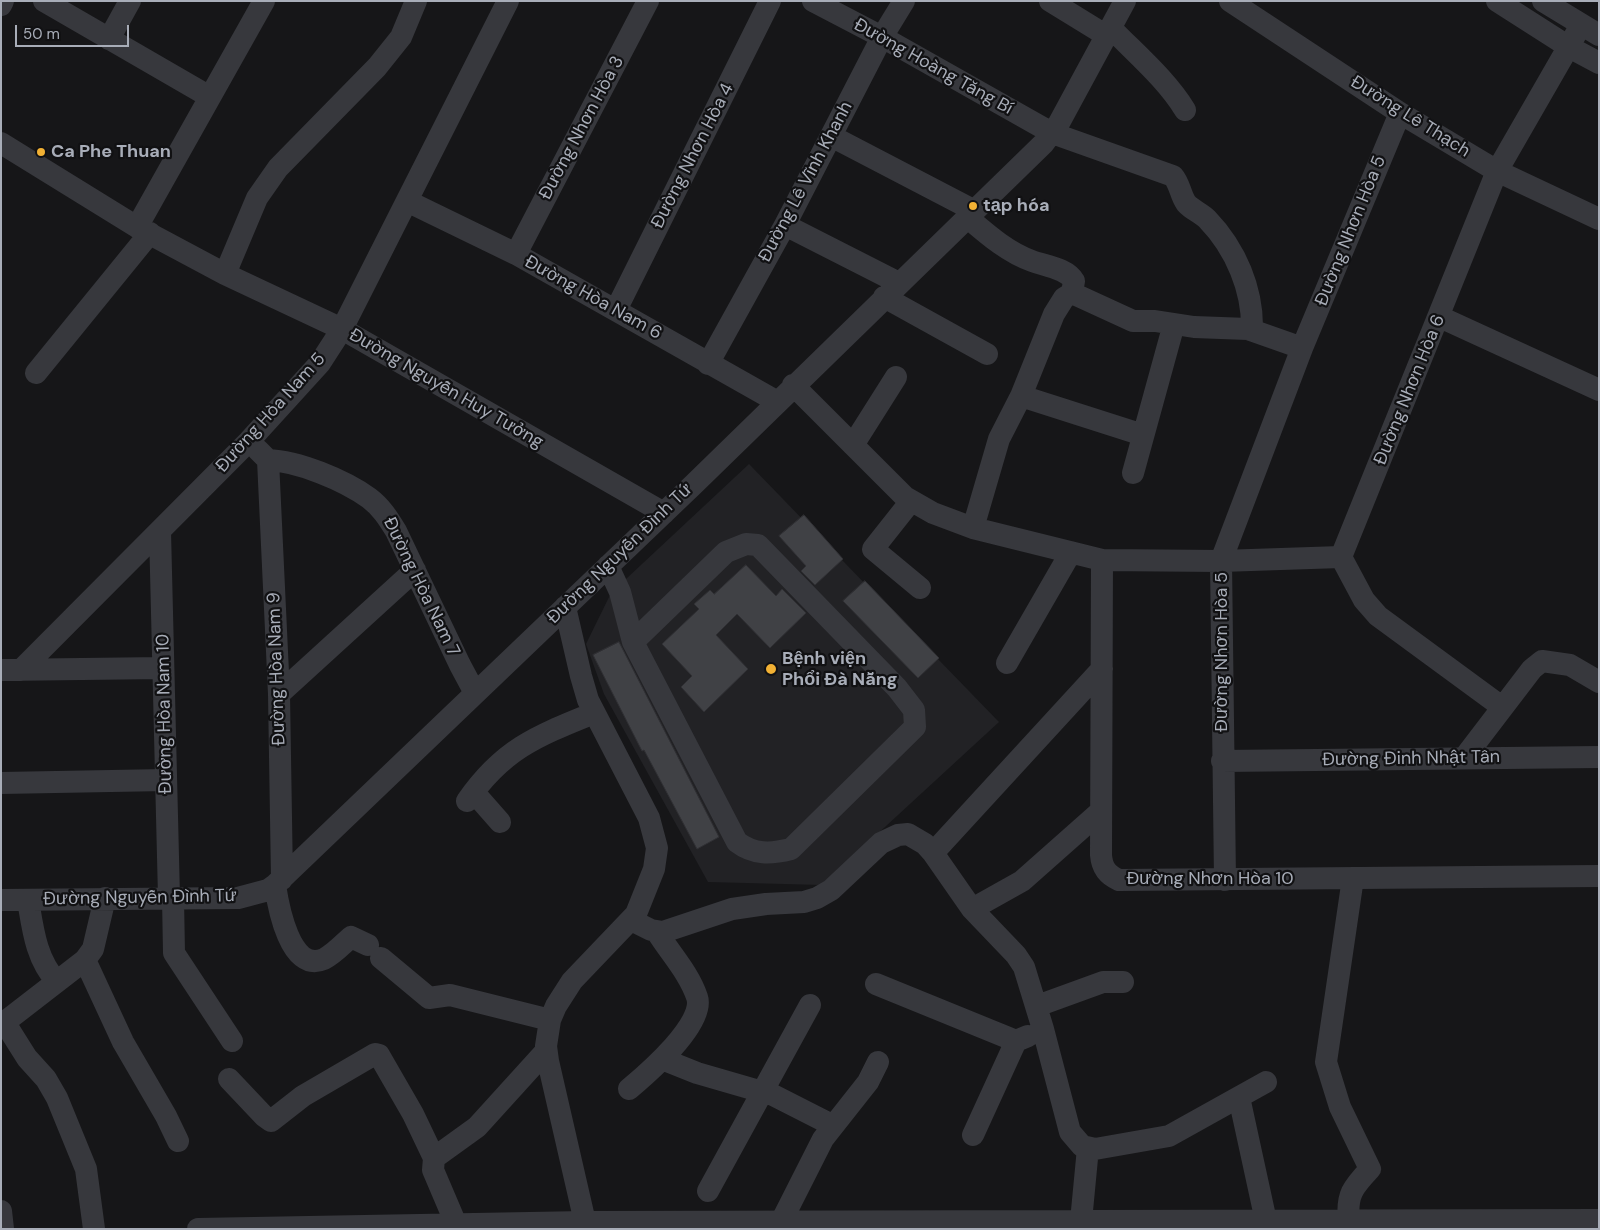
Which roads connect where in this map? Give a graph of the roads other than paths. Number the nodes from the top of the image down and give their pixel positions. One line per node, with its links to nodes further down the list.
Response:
1 (3, 1): 16 (street)
2 (44, 1): 20 (street)
3 (130, 1): 20 (street)
4 (264, 1): 23 (street)
5 (416, 1): 36 (street)
6 (508, 1): 30 (street, Đường Hòa Nam 5)
7 (648, 1): 35 (street, Đường Nhơn Hòa 3)
8 (770, 1): 39 (street, Đường Nhơn Hòa 4)
9 (814, 1): 19 (street, Đường Hoàng Tăng Bí)
10 (904, 1): 19 (street, Đường Lê Vĩnh Khanh)
11 (1050, 1): 18 (street)
12 (1125, 1): 18 (street, Đường Nguyễn Đình Tứ)
13 (1230, 1): 25 (street, Đường Lê Thạch)
14 (1497, 1): 21 (street)
15 (1543, 1): 17 (street)
16 (1, 5)
17 (1590, 30): 21 (street, Đường Nhơn Hòa 6)
18 (1109, 32): 24 (street); 26 (street, Đường Nguyễn Đình Tứ)
19 (882, 36): 26 (street, Đường Hoàng Tăng Bí); 27 (street, Đường Lê Vĩnh Khanh)
20 (109, 39): 23 (street)
21 (1569, 47): 22 (street); 29 (street, Đường Nhơn Hòa 6)
22 (1599, 63)
23 (210, 97): 34 (street)
24 (1184, 110)
25 (1400, 113): 29 (street, Đường Lê Thạch); 44 (street, Đường Nhơn Hòa 5)
26 (1052, 133): 31 (street, Đường Nguyễn Đình Tứ); 43 (street, Đường Hoàng Tăng Bí)
27 (831, 136): 31 (street); 33 (street, Đường Lê Vĩnh Khanh)
28 (1, 143): 34 (street, Đường Nguyễn Huy Tưởng)
29 (1497, 171): 32 (street, Đường Lê Thạch); 40 (street, Đường Nhơn Hòa 6)
30 (407, 201): 35 (street, Đường Hòa Nam 6); 42 (street, Đường Hòa Nam 5)
31 (970, 214): 37 (street, Đường Nguyễn Đình Tứ); 38 (street)
32 (1599, 219)
33 (785, 224): 37 (street); 46 (street, Đường Lê Vĩnh Khanh)
34 (143, 230): 36 (street, Đường Nguyễn Huy Tưởng); 47 (street)
35 (516, 254): 39 (street, Đường Hòa Nam 6)
36 (225, 274): 42 (street, Đường Nguyễn Huy Tưởng)
37 (892, 290): 45 (street); 49 (street, Đường Nguyễn Đình Tứ)
38 (1072, 293): 41 (street); 51 (street)
39 (616, 310): 46 (street, Đường Hòa Nam 6)
40 (1440, 317): 50 (street); 63 (street, Đường Nhơn Hòa 6)
41 (1174, 324): 43 (street); 53 (street)
42 (342, 330): 54 (street, Đường Hòa Nam 5); 59 (street, Đường Nguyễn Huy Tưởng)
43 (1252, 330): 44 (street)
44 (1302, 348): 65 (street, Đường Nhơn Hòa 5)
45 (987, 354)
46 (708, 364): 52 (street, Đường Hòa Nam 6)
47 (36, 373)
48 (896, 377): 55 (street)
49 (793, 385): 52 (street, Đường Nguyễn Đình Tứ); 55 (street)
50 (1599, 390)
51 (1021, 396): 53 (street); 60 (street)
52 (776, 401): 59 (street, Đường Nguyễn Đình Tứ)
53 (1143, 435): 57 (street)
54 (249, 441): 56 (street); 61 (street, Đường Hòa Nam 5)
55 (852, 445): 58 (street)
56 (268, 460): 67 (street, Đường Hòa Nam 7); 77 (street, Đường Hòa Nam 9)
57 (1133, 473)
58 (911, 501): 60 (street); 68 (street)
59 (664, 513): 66 (street, Đường Nguyễn Đình Tứ)
60 (973, 528): 62 (street)
61 (160, 531): 72 (street, Đường Hòa Nam 10); 74 (street, Đường Hòa Nam 5)
62 (1072, 552): 64 (street); 71 (street)
63 (1341, 557): 65 (street); 78 (street)
64 (1102, 560): 65 (street); 73 (street, Đường Nhơn Hòa 10)
65 (1221, 561): 82 (street, Đường Nhơn Hòa 5)
66 (608, 566): 69 (street, Đường Nguyễn Đình Tứ); 70 (street)
67 (415, 570): 76 (street, Đường Hòa Nam 7); 77 (street)
68 (920, 588)
69 (565, 606): 76 (street, Đường Nguyễn Đình Tứ); 79 (street)
70 (634, 642): 70 (street)
71 (1007, 663)
72 (164, 668): 74 (street); 83 (street, Đường Hòa Nam 10)
73 (1102, 669): 85 (street, Đường Nhơn Hòa 10); 87 (street)
74 (11, 670)
75 (1599, 682): 78 (street)
76 (475, 693): 91 (street, Đường Nguyễn Đình Tứ)
77 (279, 694): 91 (street, Đường Hòa Nam 9)
78 (1502, 707): 81 (street)
79 (594, 712): 86 (street); 97 (street)
80 (1599, 757): 81 (street, Đường Đinh Nhật Tân)
81 (1464, 758): 82 (street, Đường Đinh Nhật Tân)
82 (1222, 761): 90 (street, Đường Nhơn Hòa 5)
83 (166, 780): 84 (street); 93 (street, Đường Hòa Nam 10)
84 (1, 783)
85 (1102, 811): 90 (street, Đường Nhơn Hòa 10); 96 (street)
86 (500, 822)
87 (933, 853): 96 (street); 98 (street)
88 (1599, 876): 89 (street, Đường Nhơn Hòa 10)
89 (1352, 878): 90 (street, Đường Nhơn Hòa 10); 128 (street)
90 (1225, 880)
91 (279, 882): 93 (street, Đường Nguyễn Đình Tứ); 105 (street, Đường Hòa Nam 9)
92 (105, 898): 93 (street, Đường Nguyễn Đình Tứ); 95 (street, Đường Nguyễn Đình Tứ); 99 (street)
93 (171, 898): 108 (street, Đường Hòa Nam 10)
94 (1, 900): 95 (street, Đường Nguyễn Đình Tứ)
95 (28, 900): 100 (street)
96 (972, 909): 104 (street)
97 (631, 920): 98 (street); 105 (street)
98 (657, 932): 111 (street)
99 (85, 960): 100 (street); 120 (street)
100 (57, 982): 106 (street)
101 (1123, 982): 104 (street)
102 (876, 984): 109 (street)
103 (810, 1005): 116 (street)
104 (1037, 1006): 107 (street)
105 (550, 1020): 110 (street)
106 (3, 1024): 138 (street)
107 (1043, 1029): 109 (street); 121 (street)
108 (232, 1041)
109 (1016, 1041): 119 (street)
110 (546, 1051): 122 (street); 129 (street)
111 (662, 1059): 115 (street); 116 (street)
112 (878, 1062): 118 (street)
113 (229, 1079): 122 (street)
114 (1266, 1082): 117 (street)
115 (629, 1089)
116 (762, 1091): 118 (street); 123 (street)
117 (1239, 1097): 121 (street); 127 (street)
118 (832, 1125): 130 (street)
119 (973, 1135)
120 (178, 1141)
121 (1088, 1148): 126 (street)
122 (434, 1158): 131 (street)
123 (708, 1191)
124 (1, 1211): 137 (street)
125 (1599, 1220): 136 (street)
126 (1081, 1221): 127 (street); 134 (street)
127 (1266, 1221): 128 (street)
128 (1349, 1221): 135 (street)
129 (585, 1222): 131 (street); 132 (street)
130 (781, 1222): 132 (street); 133 (street)
131 (456, 1224): 139 (street)
132 (755, 1225)
133 (883, 1225): 134 (street)
134 (1011, 1225)
135 (1405, 1225): 136 (street)
136 (1528, 1225)
137 (3, 1229)
138 (94, 1229)
139 (198, 1229)

